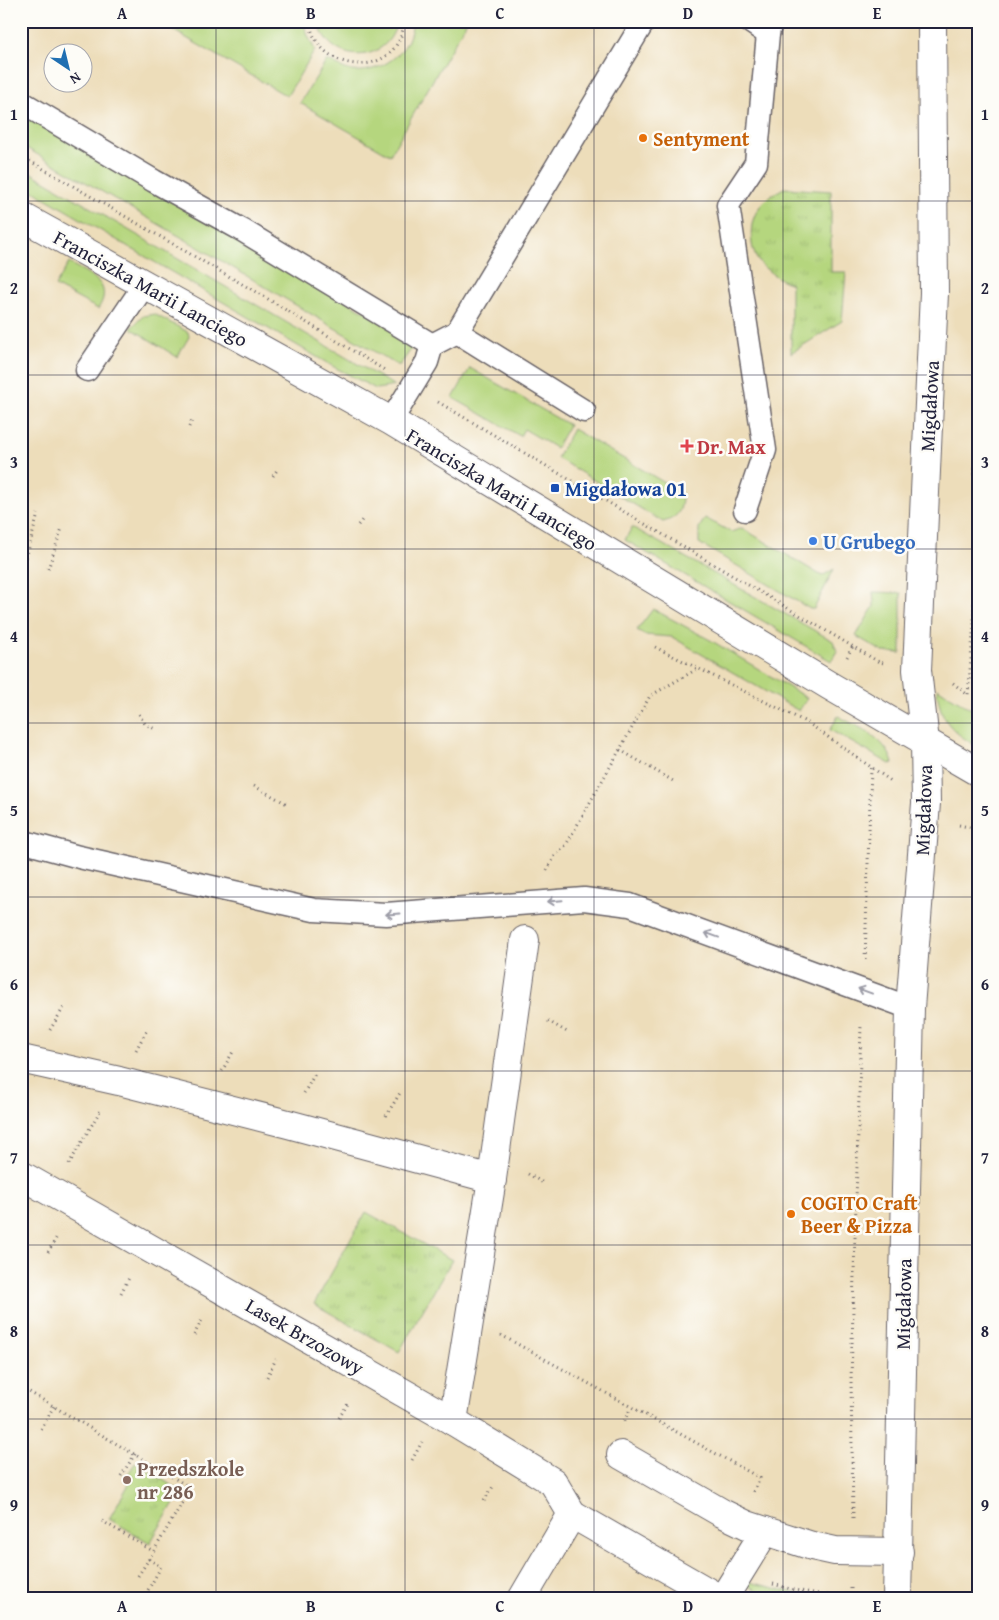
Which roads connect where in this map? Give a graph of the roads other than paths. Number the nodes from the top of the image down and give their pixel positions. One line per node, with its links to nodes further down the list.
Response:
1 (644, 21): 8 (lane)
2 (749, 21): 4 (lane)
3 (932, 21): 14 (street, Migdałowa)
4 (770, 28): 13 (lane)
5 (21, 102): 9 (lane)
6 (21, 216): 7 (street, Franciszka Marii Lanciego)
7 (145, 284): 10 (lane); 12 (street, Franciszka Marii Lanciego)
8 (457, 332): 9 (lane); 11 (lane)
9 (432, 345): 12 (lane)
10 (87, 370)
11 (584, 412)
12 (391, 422): 14 (street, Franciszka Marii Lanciego)
13 (744, 510)
14 (925, 742): 15 (street, Franciszka Marii Lanciego); 18 (street, Migdałowa)
15 (978, 772)
16 (21, 841): 18 (lane, one-way to 16)
17 (526, 940): 21 (street)
18 (910, 1008): 26 (street, Migdałowa)
19 (21, 1059): 21 (street)
20 (21, 1175): 22 (street, Lasek Brzozowy)
21 (492, 1179): 22 (street)
22 (453, 1421): 24 (street, Lasek Brzozowy)
23 (621, 1455): 25 (street)
24 (572, 1514): 27 (street); 28 (street)
25 (765, 1531): 26 (street); 28 (street)
26 (899, 1552): 29 (street, Migdałowa)
27 (522, 1599)
28 (721, 1599)
29 (897, 1599)

